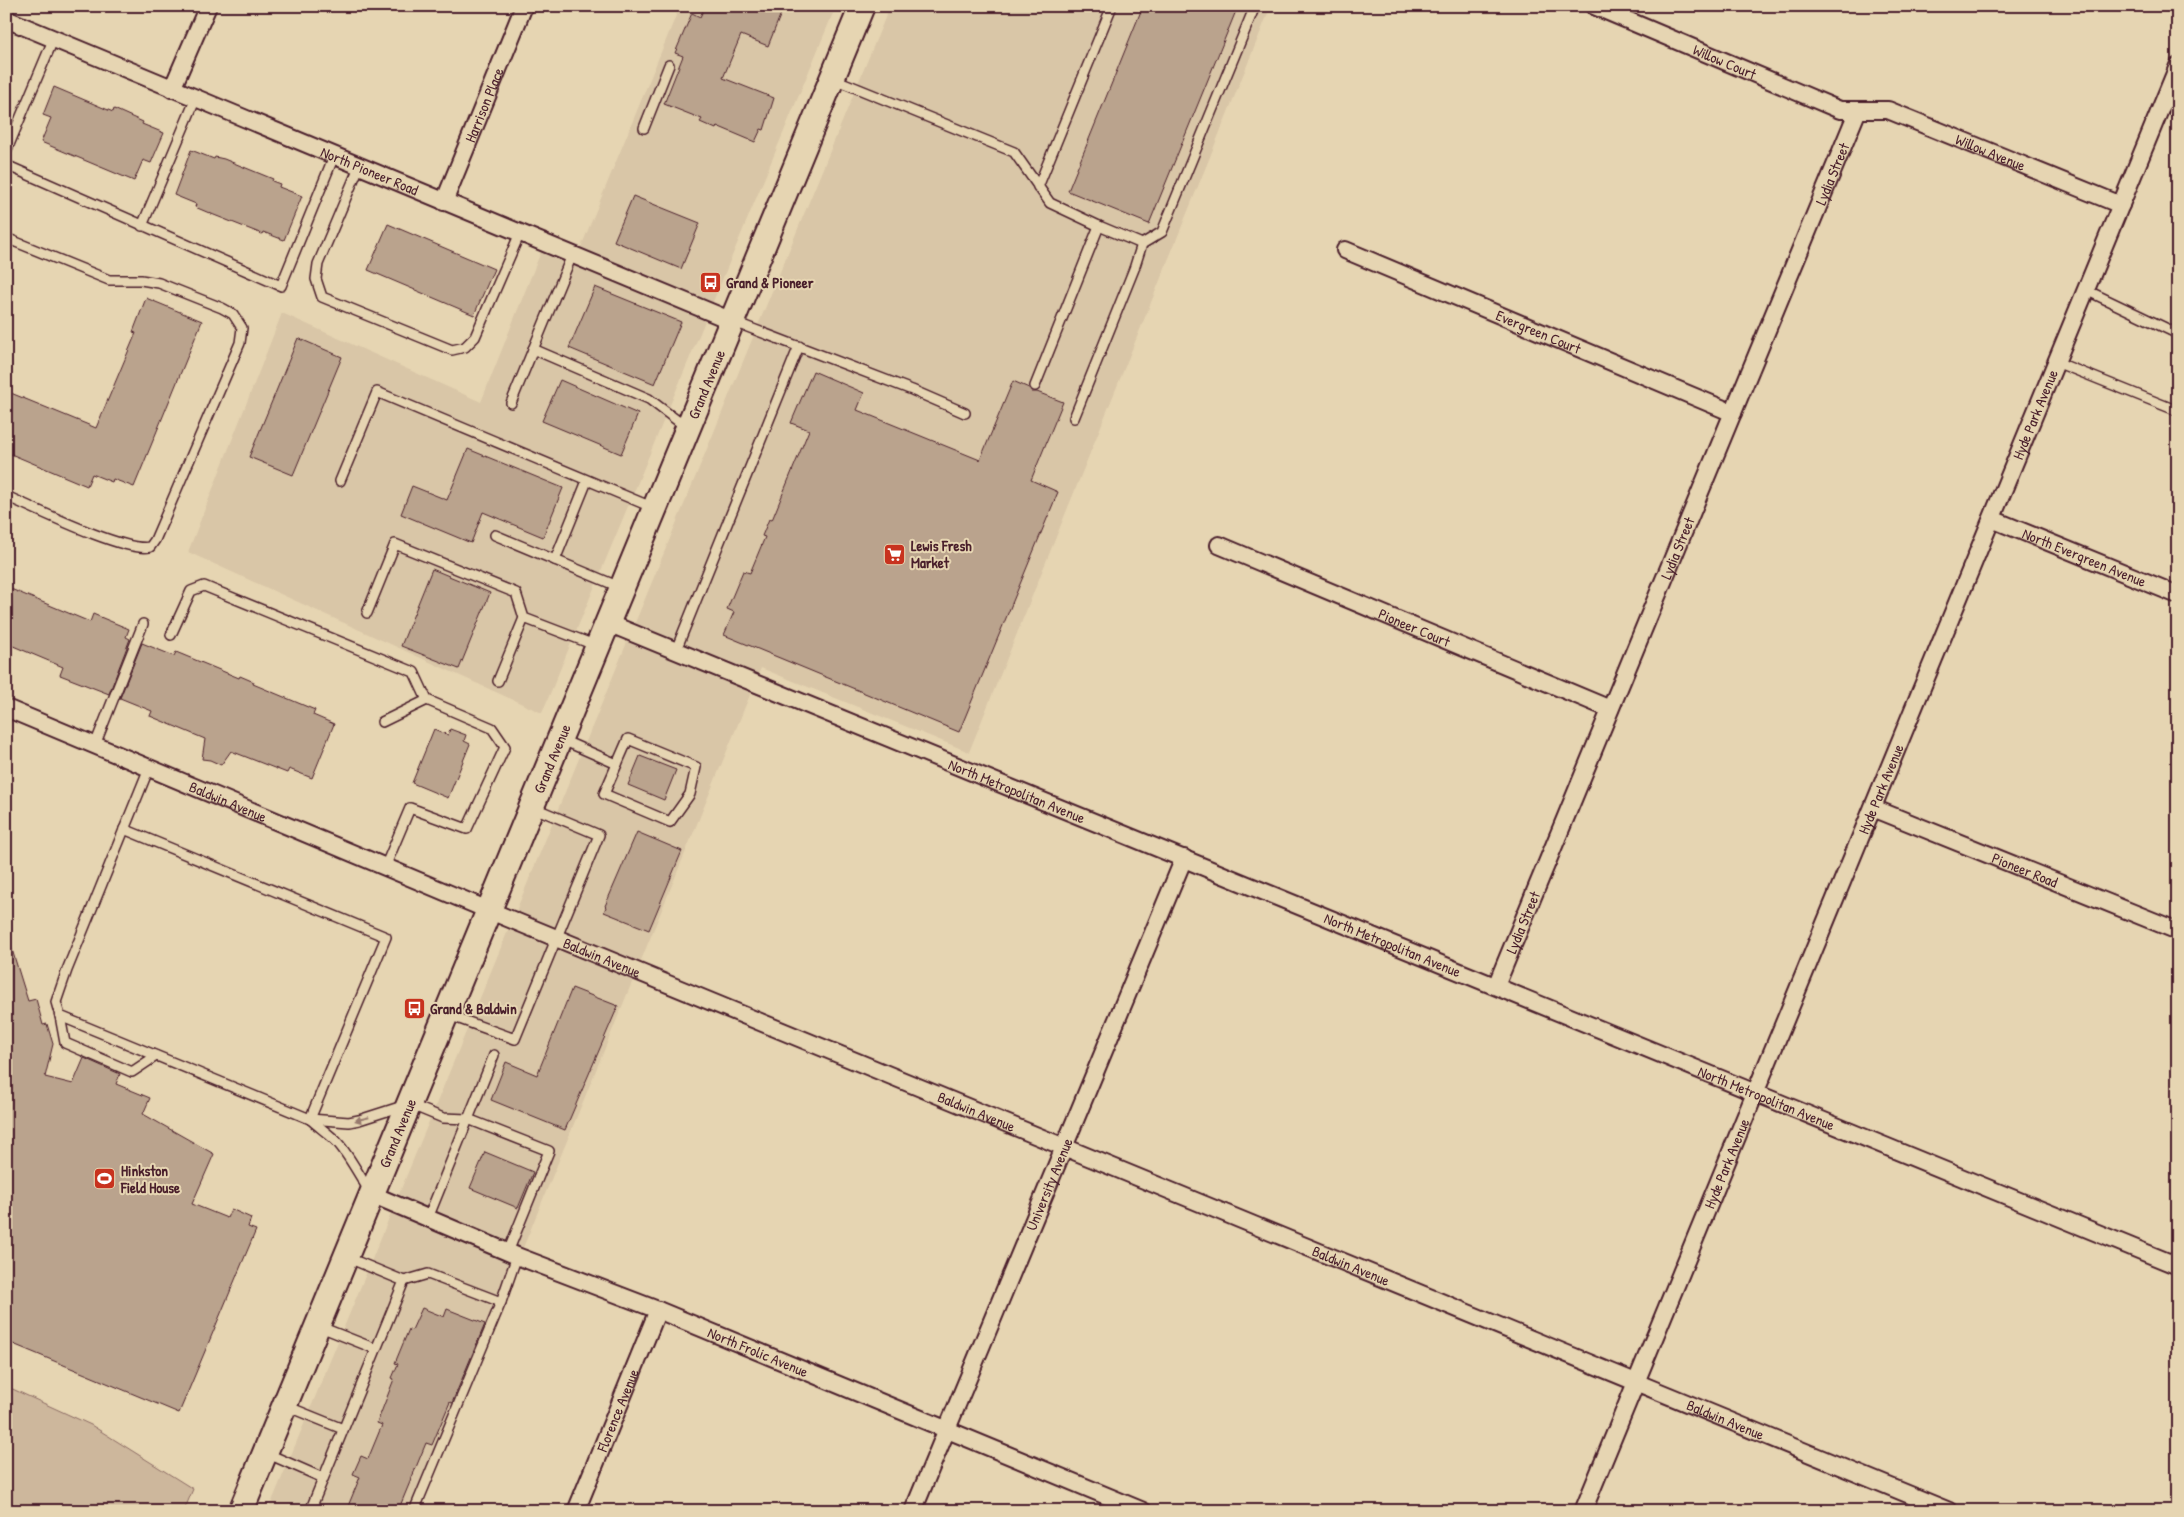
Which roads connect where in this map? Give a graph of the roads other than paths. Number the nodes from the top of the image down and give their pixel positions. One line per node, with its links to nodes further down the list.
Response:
1 (208, 6): 12 (street)
2 (524, 6): 21 (street, Harrison Place)
3 (862, 6): 11 (main road, Grand Avenue)
4 (1112, 6): 20 (lane)
5 (1255, 6): 27 (lane)
6 (1594, 6): 14 (street, Willow Court)
7 (6, 19): 8 (street, North Pioneer Road)
8 (53, 40): 12 (street, North Pioneer Road); 16 (lane)
9 (670, 65): 15 (lane)
10 (2178, 66): 22 (street, Hyde Park Avenue)
11 (833, 78): 20 (lane); 31 (main road, Grand Avenue)
12 (172, 88): 13 (street, North Pioneer Road)
13 (196, 98): 17 (street, North Pioneer Road); 23 (lane)
14 (1858, 110): 22 (street, Willow Avenue); 40 (street, Lydia Street)
15 (644, 128)
16 (6, 152)
17 (334, 156): 19 (street, North Pioneer Road); 23 (lane)
18 (6, 165): 23 (lane)
19 (360, 167): 21 (street, North Pioneer Road); 25 (lane)
20 (1038, 187): 24 (lane)
21 (444, 202): 25 (street, North Pioneer Road)
22 (2121, 205): 30 (street, Hyde Park Avenue)
23 (142, 226)
24 (1099, 226): 27 (lane); 36 (lane)
25 (520, 233): 29 (street, North Pioneer Road)
26 (6, 238): 45 (lane)
27 (1142, 244): 41 (lane)
28 (1345, 250): 40 (street, Evergreen Court)
29 (572, 255): 31 (street, North Pioneer Road); 34 (lane)
30 (2086, 290): 32 (lane); 35 (street, Hyde Park Avenue)
31 (732, 321): 33 (lane); 42 (main road, Grand Avenue)
32 (2178, 334)
33 (799, 346): 39 (lane); 59 (lane)
34 (533, 349): 37 (lane); 42 (lane)
35 (2056, 362): 38 (lane); 47 (street, Hyde Park Avenue)
36 (1035, 386)
37 (510, 403)
38 (2178, 411)
39 (964, 413)
40 (1733, 413): 63 (street, Lydia Street)
41 (1074, 418)
42 (688, 428): 46 (main road, Grand Avenue)
43 (340, 481): 44 (lane)
44 (588, 481): 46 (lane); 50 (lane)
45 (6, 496)
46 (654, 508): 51 (main road, Grand Avenue)
47 (1992, 519): 52 (street, North Evergreen Avenue); 70 (street, Hyde Park Avenue)
48 (495, 535): 50 (lane)
49 (1219, 545): 63 (street, Pioneer Court)
50 (555, 560): 51 (lane)
51 (622, 588): 55 (main road, Grand Avenue)
52 (2178, 594)
53 (367, 614): 54 (lane)
54 (524, 618): 58 (lane); 60 (lane)
55 (608, 623): 58 (main road, Grand Avenue); 59 (street, North Metropolitan Avenue)
56 (143, 624): 66 (lane)
57 (171, 636): 61 (lane)
58 (598, 646): 65 (main road, Grand Avenue)
59 (676, 650): 72 (street, North Metropolitan Avenue)
60 (498, 681)
61 (427, 700): 64 (lane); 73 (lane)
62 (6, 708): 66 (street, Baldwin Avenue)
63 (1610, 709): 77 (street, Lydia Street)
64 (382, 722)
65 (560, 739): 67 (lane); 69 (main road, Grand Avenue)
66 (95, 745): 68 (street, Baldwin Avenue)
67 (617, 764): 67 (lane)
68 (149, 768): 71 (lane); 73 (street, Baldwin Avenue)
69 (531, 807): 74 (main road, Grand Avenue); 76 (lane)
70 (1873, 808): 75 (street, Pioneer Road); 82 (street, Hyde Park Avenue)
71 (124, 830): 79 (lane); 84 (lane)
72 (1184, 858): 77 (street, North Metropolitan Avenue); 86 (street, University Avenue)
73 (385, 867): 74 (street, Baldwin Avenue)
74 (488, 910): 76 (street, Baldwin Avenue); 78 (main road, Grand Avenue)
75 (2178, 931)
76 (557, 938): 78 (lane); 86 (street, Baldwin Avenue)
77 (1496, 986): 82 (street, North Metropolitan Avenue)
78 (446, 1014): 83 (main road, Grand Avenue)
79 (60, 1016): 81 (lane); 81 (lane)
80 (494, 1055): 85 (lane)
81 (156, 1056): 84 (lane)
82 (1756, 1093): 91 (street, North Metropolitan Avenue); 97 (street, Hyde Park Avenue)
83 (408, 1104): 84 (lane, one-way to 84); 85 (lane); 87 (main road, Grand Avenue)
84 (310, 1119): 87 (lane)
85 (468, 1119): 88 (lane); 89 (lane)
86 (1064, 1147): 97 (street, Baldwin Avenue); 100 (street, University Avenue)
87 (371, 1194): 88 (street, North Frolic Avenue); 90 (main road, Grand Avenue)
88 (428, 1218): 89 (street, North Frolic Avenue)
89 (513, 1254): 93 (lane); 94 (street, North Frolic Avenue)
90 (345, 1257): 92 (lane); 95 (main road, Grand Avenue)
91 (2178, 1266)
92 (404, 1281): 93 (lane); 96 (lane)
93 (501, 1302): 105 (lane)
94 (658, 1310): 100 (street, North Frolic Avenue); 106 (street, Florence Avenue)
95 (317, 1325): 96 (lane); 98 (main road, Grand Avenue)
96 (376, 1348): 99 (lane)
97 (1636, 1382): 109 (street, Hyde Park Avenue); 110 (street, Baldwin Avenue)
98 (284, 1405): 99 (lane); 101 (main road, Grand Avenue)
99 (343, 1429): 102 (lane)
100 (946, 1430): 107 (street, University Avenue); 108 (street, North Frolic Avenue)
101 (265, 1452): 102 (lane); 103 (main road, Grand Avenue)
102 (323, 1478): 104 (lane)
103 (241, 1511)
104 (310, 1511)
105 (414, 1511)
106 (576, 1511)
107 (912, 1511)
108 (1143, 1511)
109 (1583, 1511)
110 (1949, 1511)

